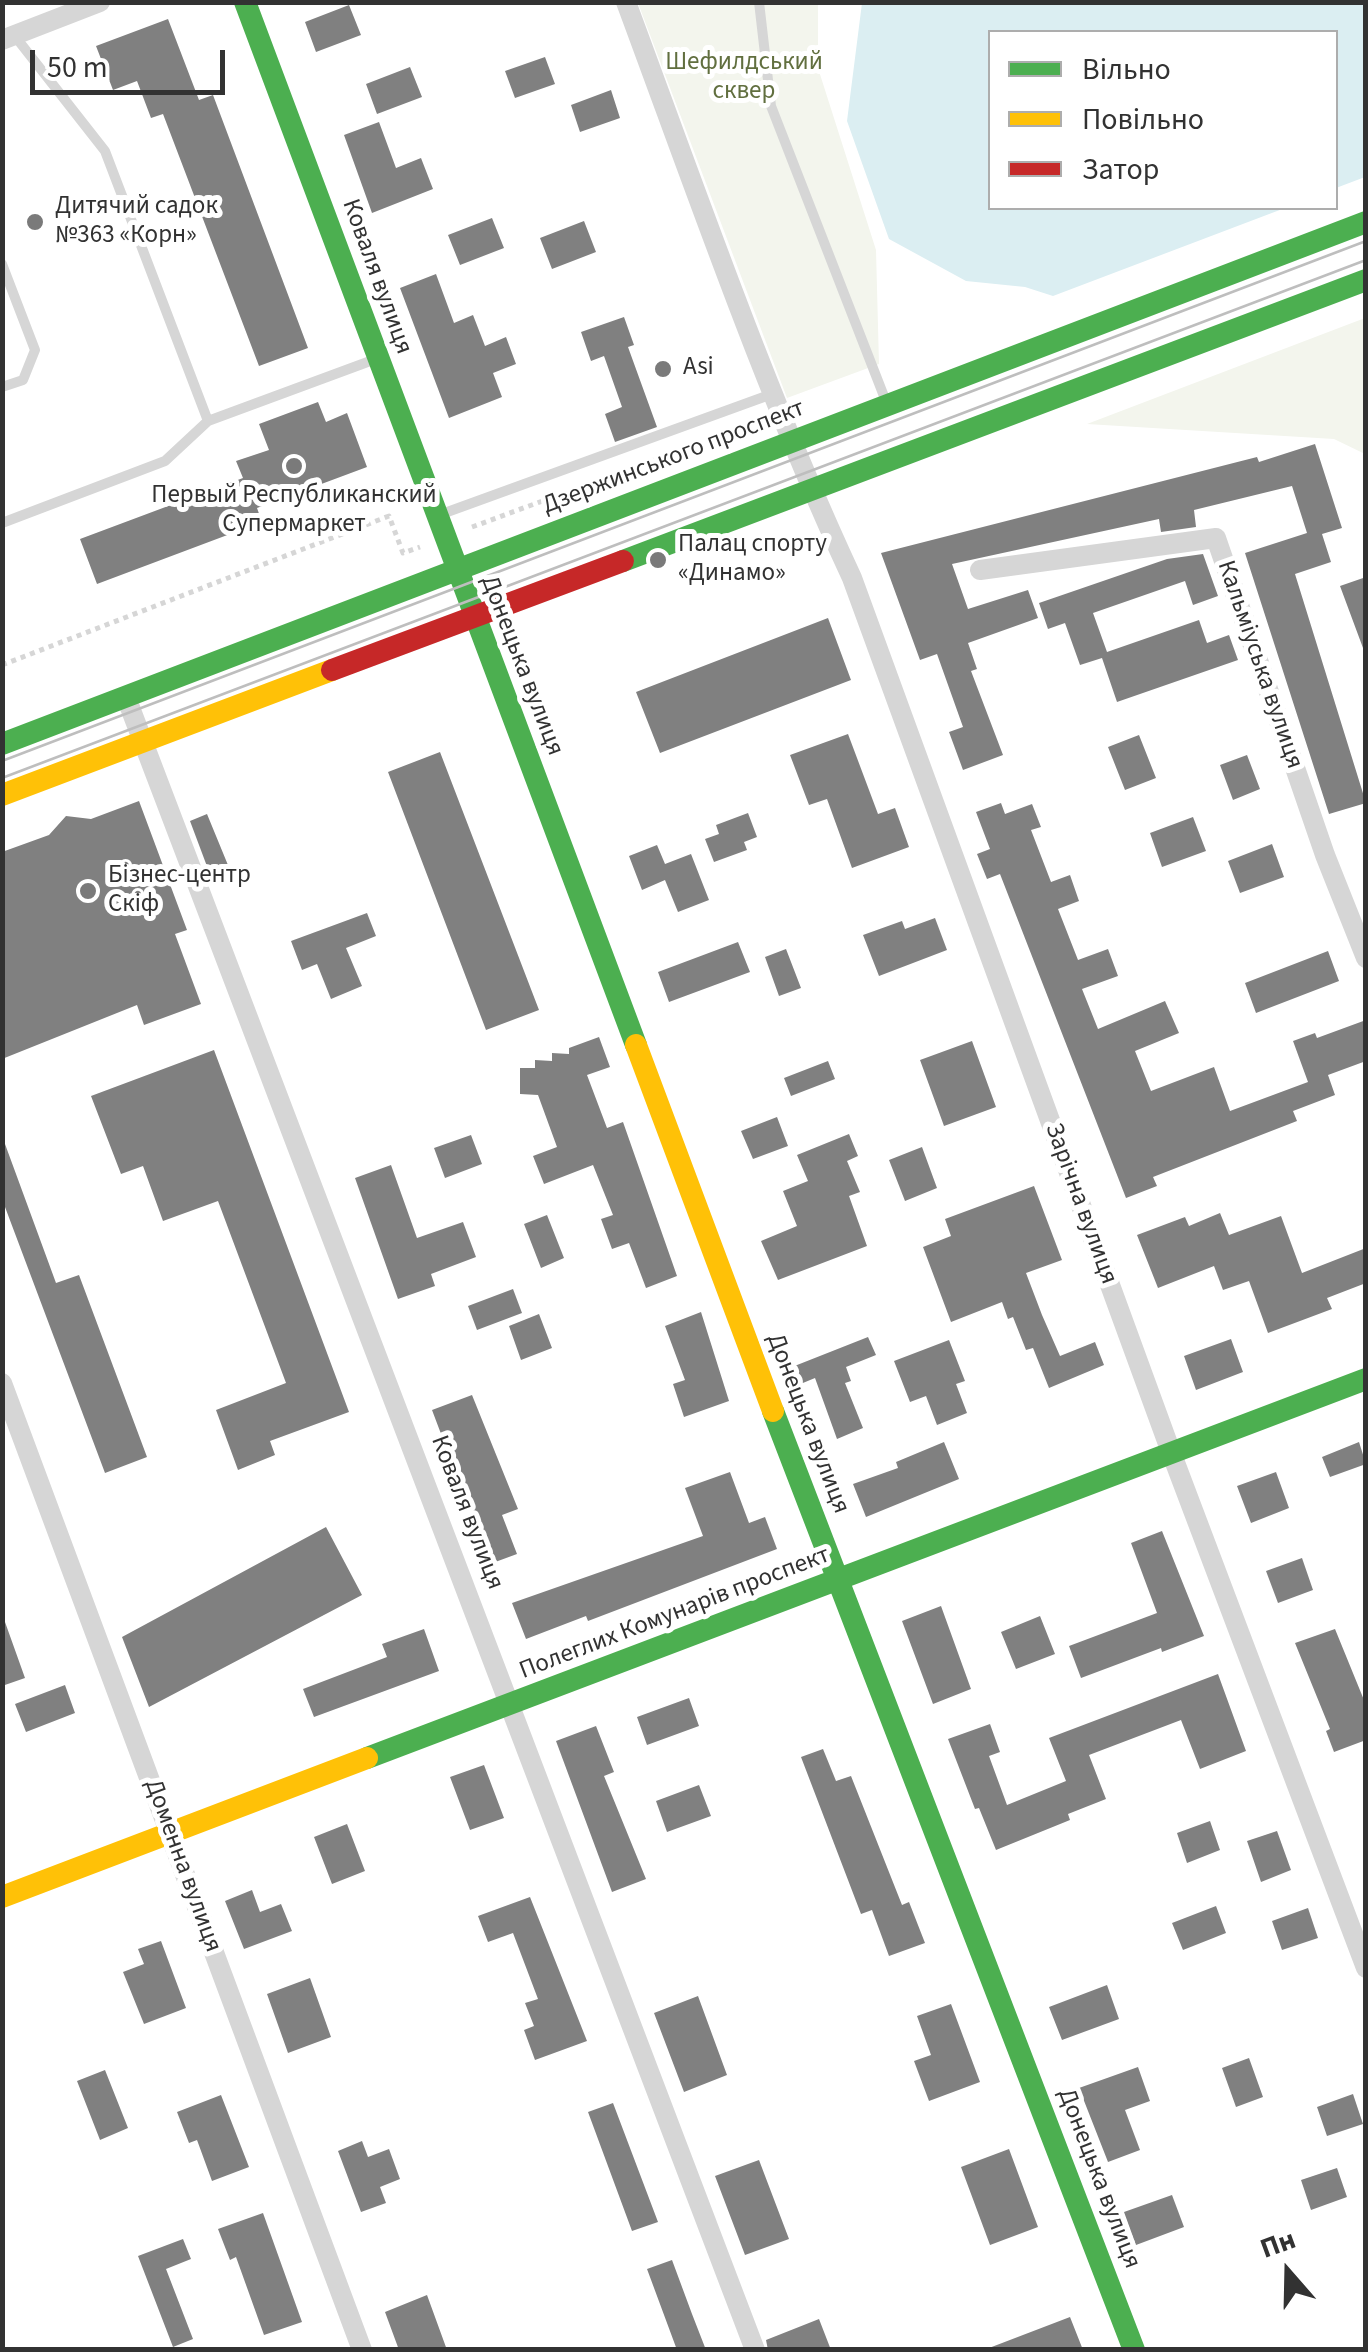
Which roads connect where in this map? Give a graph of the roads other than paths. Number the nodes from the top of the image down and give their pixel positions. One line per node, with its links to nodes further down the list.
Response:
1 (100, 2): 5 (street)
2 (245, 2): 9 (street, Коваля вулиця)
3 (626, 2): 11 (street)
4 (759, 2): 12 (lane)
5 (8, 37): 13 (lane)
6 (1366, 222): 12 (street, Дзержинського проспект)
7 (2, 264): 10 (lane)
8 (1366, 280): 15 (street)
9 (378, 358): 13 (lane); 16 (street, Коваля вулиця)
10 (2, 387)
11 (772, 394): 14 (street); 16 (lane)
12 (888, 406): 14 (street, Дзержинського проспект)
13 (208, 421): 17 (lane)
14 (792, 442): 15 (street, Зарічна вулиця); 19 (street, Дзержинського проспект)
15 (810, 489): 20 (street); 28 (street, Зарічна вулиця)
16 (436, 516): 19 (street, Коваля вулиця)
17 (2, 523)
18 (980, 570): 25 (street, Кальміуська вулиця)
19 (456, 571): 20 (street, Донецька вулиця); 21 (street, Дзержинського проспект)
20 (474, 620): 22 (street); 29 (street, Донецька вулиця)
21 (126, 698): 22 (street, Коваля вулиця); 23 (street, Дзержинського проспект)
22 (143, 742): 24 (street); 30 (street, Коваля вулиця)
23 (2, 744)
24 (2, 795)
25 (1366, 958)
26 (1366, 1379): 28 (street, Полеглих Комунарів проспект)
27 (2, 1383): 31 (street, Доменна вулиця)
28 (1171, 1452): 29 (street, Полеглих Комунарів проспект); 33 (street, Зарічна вулиця)
29 (837, 1582): 30 (street, Полеглих Комунарів проспект); 36 (street, Донецька вулиця)
30 (510, 1706): 31 (street, Полеглих Комунарів проспект); 35 (street, Коваля вулиця)
31 (170, 1835): 32 (street, Полеглих Комунарів проспект); 34 (street, Доменна вулиця)
32 (2, 1897)
33 (1366, 1968)
34 (362, 2350)
35 (754, 2350)
36 (1134, 2350)

